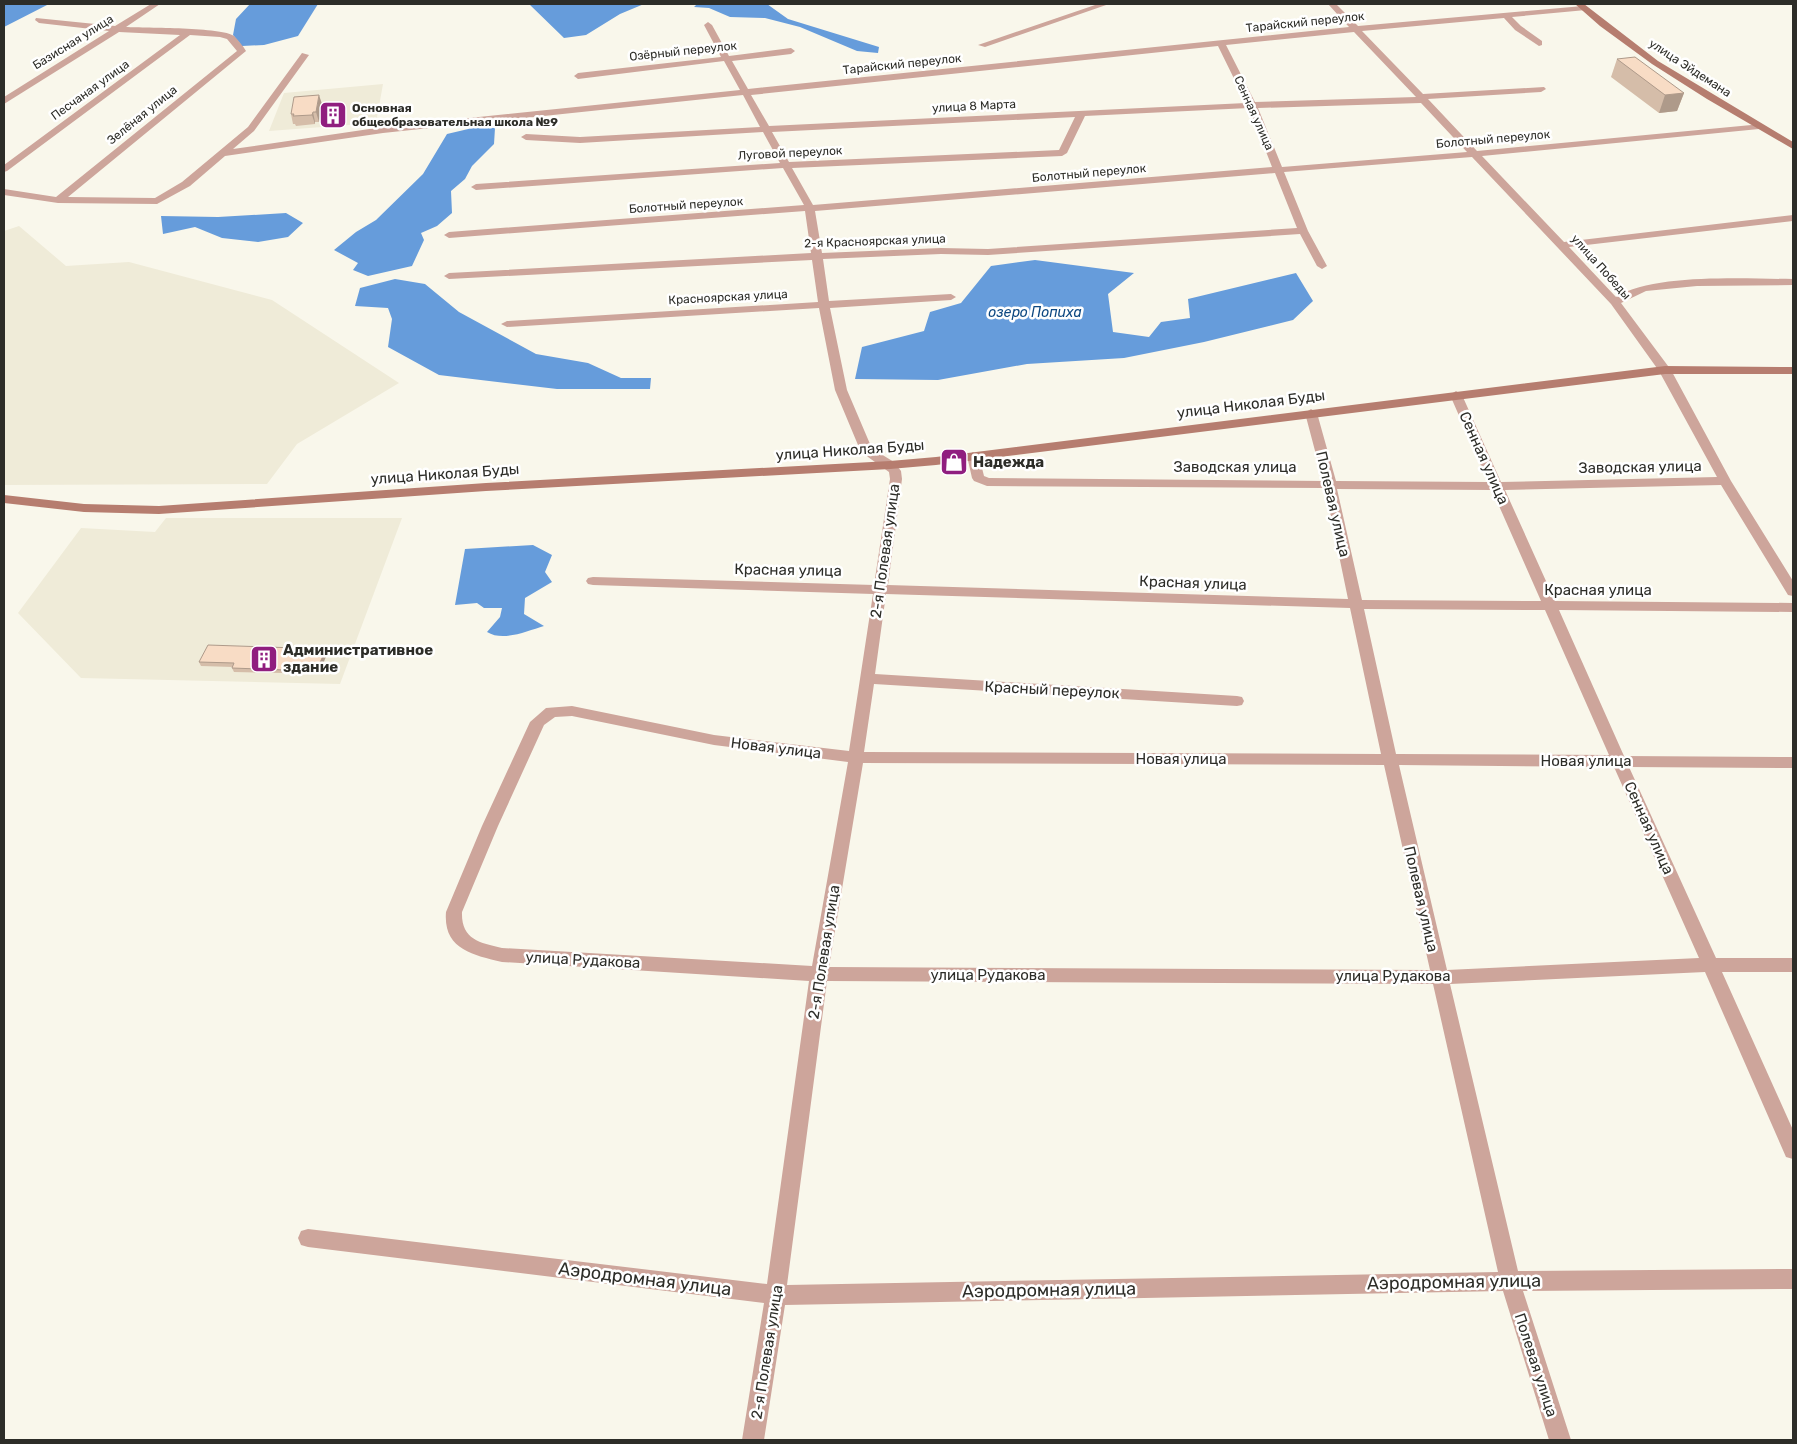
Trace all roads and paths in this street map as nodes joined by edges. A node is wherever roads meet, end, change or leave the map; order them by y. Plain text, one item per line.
1 (156, 4) edge
2 (1105, 4) edge
3 (1332, 4) edge
4 (1581, 6) edge
5 (1505, 14) junction
6 (39, 20) dead end
7 (708, 25) dead end
8 (116, 29) junction
9 (1357, 29) junction
10 (190, 32) junction
11 (1221, 43) junction
12 (1539, 43) dead end
13 (982, 45) dead end
14 (791, 51) dead end
15 (304, 55) dead end
16 (728, 59) junction
17 (578, 76) dead end
18 (1541, 89) dead end
19 (747, 92) junction
20 (1423, 99) junction
21 (4, 101) edge
22 (1252, 105) junction
23 (1081, 114) junction
24 (1760, 126) junction
25 (766, 129) junction
26 (526, 137) dead end
27 (1793, 146) edge
28 (225, 153) junction
29 (1474, 154) junction
30 (786, 165) junction
31 (4, 169) edge
32 (1279, 170) junction
33 (476, 187) dead end
34 (4, 192) edge
35 (58, 200) junction
36 (810, 208) junction
37 (1793, 218) edge
38 (1303, 231) junction
39 (449, 235) dead end
40 (1562, 244) junction
41 (818, 256) junction
42 (1322, 266) dead end
43 (448, 276) dead end
44 (1793, 282) edge
45 (951, 297) dead end
46 (1615, 302) junction
47 (824, 305) junction
48 (508, 324) dead end
49 (1665, 370) junction
50 (1793, 371) edge
51 (1456, 395) junction
52 (1311, 413) junction
53 (973, 456) junction
54 (890, 465) junction
55 (1725, 481) junction
56 (1330, 484) junction
57 (1496, 486) junction
58 (4, 499) edge
59 (592, 581) dead end
60 (880, 588) junction
61 (1793, 592) edge
62 (1355, 604) junction
63 (1549, 606) junction
64 (1793, 607) edge
65 (867, 679) junction
66 (1237, 701) dead end
67 (572, 711) joint
68 (856, 757) junction
69 (1390, 760) junction
70 (1619, 761) junction
71 (1793, 762) edge
72 (1710, 965) junction
73 (1793, 965) edge
74 (819, 974) junction
75 (1438, 977) junction
76 (1793, 1152) edge
77 (308, 1238) dead end
78 (1793, 1280) edge
79 (1510, 1281) junction
80 (776, 1295) junction
81 (752, 1440) edge
82 (1560, 1440) edge

1 - 8 street, Базисная улица
2 - 13 street
3 - 9 street, улица Победы
4 - 5 street, Тарайский переулок
4 - 24 street, улица Эйдемана
5 - 9 street, Тарайский переулок
5 - 12 street
6 - 8 street
7 - 16 street
8 - 10 street
8 - 21 street, Базисная улица
9 - 11 street, Тарайский переулок
9 - 20 street, улица Победы
10 - 31 street, Песчаная улица
10 - 35 street, Зелёная улица
11 - 19 street, Тарайский переулок
11 - 22 street, Сенная улица
14 - 16 street, Озёрный переулок
15 - 28 street
16 - 17 street, Озёрный переулок
16 - 19 street
18 - 20 street, улица 8 Марта
19 - 25 street
19 - 28 street, Тарайский переулок
20 - 22 street, улица 8 Марта
20 - 29 street, улица Победы
22 - 23 street, улица 8 Марта
22 - 32 street, Сенная улица
23 - 25 street, улица 8 Марта
23 - 30 street, Луговой переулок
24 - 27 street, улица Эйдемана
24 - 29 street, Болотный переулок
25 - 26 street, улица 8 Марта
25 - 30 street
28 - 35 street
29 - 32 street, Болотный переулок
29 - 40 street, улица Победы
30 - 33 street, Луговой переулок
30 - 36 street
32 - 36 street, Болотный переулок
32 - 38 street, Сенная улица
34 - 35 street
36 - 39 street, Болотный переулок
36 - 41 street
37 - 40 street
38 - 41 street, 2-я Красноярская улица
38 - 42 street, Сенная улица
40 - 46 street, улица Победы
41 - 43 street, 2-я Красноярская улица
41 - 47 street
44 - 46 street
45 - 47 street, Красноярская улица
46 - 49 street, улица Победы
47 - 48 street, Красноярская улица
47 - 54 street
49 - 50 street, улица Николая Буды
49 - 51 street, улица Николая Буды
49 - 55 street, улица Победы
51 - 52 street, улица Николая Буды
51 - 57 street, Сенная улица
52 - 53 street, улица Николая Буды
52 - 56 street, Полевая улица
53 - 54 street, улица Николая Буды
53 - 56 street, Заводская улица
54 - 58 street, улица Николая Буды
54 - 60 street, 2-я Полевая улица
55 - 57 street, Заводская улица
55 - 61 street, улица Победы
56 - 57 street, Заводская улица
56 - 62 street, Полевая улица
57 - 63 street, Сенная улица
59 - 60 street, Красная улица
60 - 62 street, Красная улица
60 - 65 street, 2-я Полевая улица
62 - 63 street, Красная улица
62 - 69 street, Полевая улица
63 - 64 street, Красная улица
63 - 70 street, Сенная улица
65 - 66 street, Красный переулок
65 - 68 street, 2-я Полевая улица
67 - 68 street, Новая улица
67 - 74 street, улица Рудакова
68 - 69 street, Новая улица
68 - 74 street, 2-я Полевая улица
69 - 70 street, Новая улица
69 - 75 street, Полевая улица
70 - 71 street, Новая улица
70 - 72 street, Сенная улица
72 - 73 street, улица Рудакова
72 - 75 street, улица Рудакова
72 - 76 street, Сенная улица
74 - 75 street, улица Рудакова
74 - 80 street, 2-я Полевая улица
75 - 79 street, Полевая улица
77 - 80 street, Аэродромная улица
78 - 79 street, Аэродромная улица
79 - 80 street, Аэродромная улица
79 - 82 street, Полевая улица
80 - 81 street, 2-я Полевая улица

